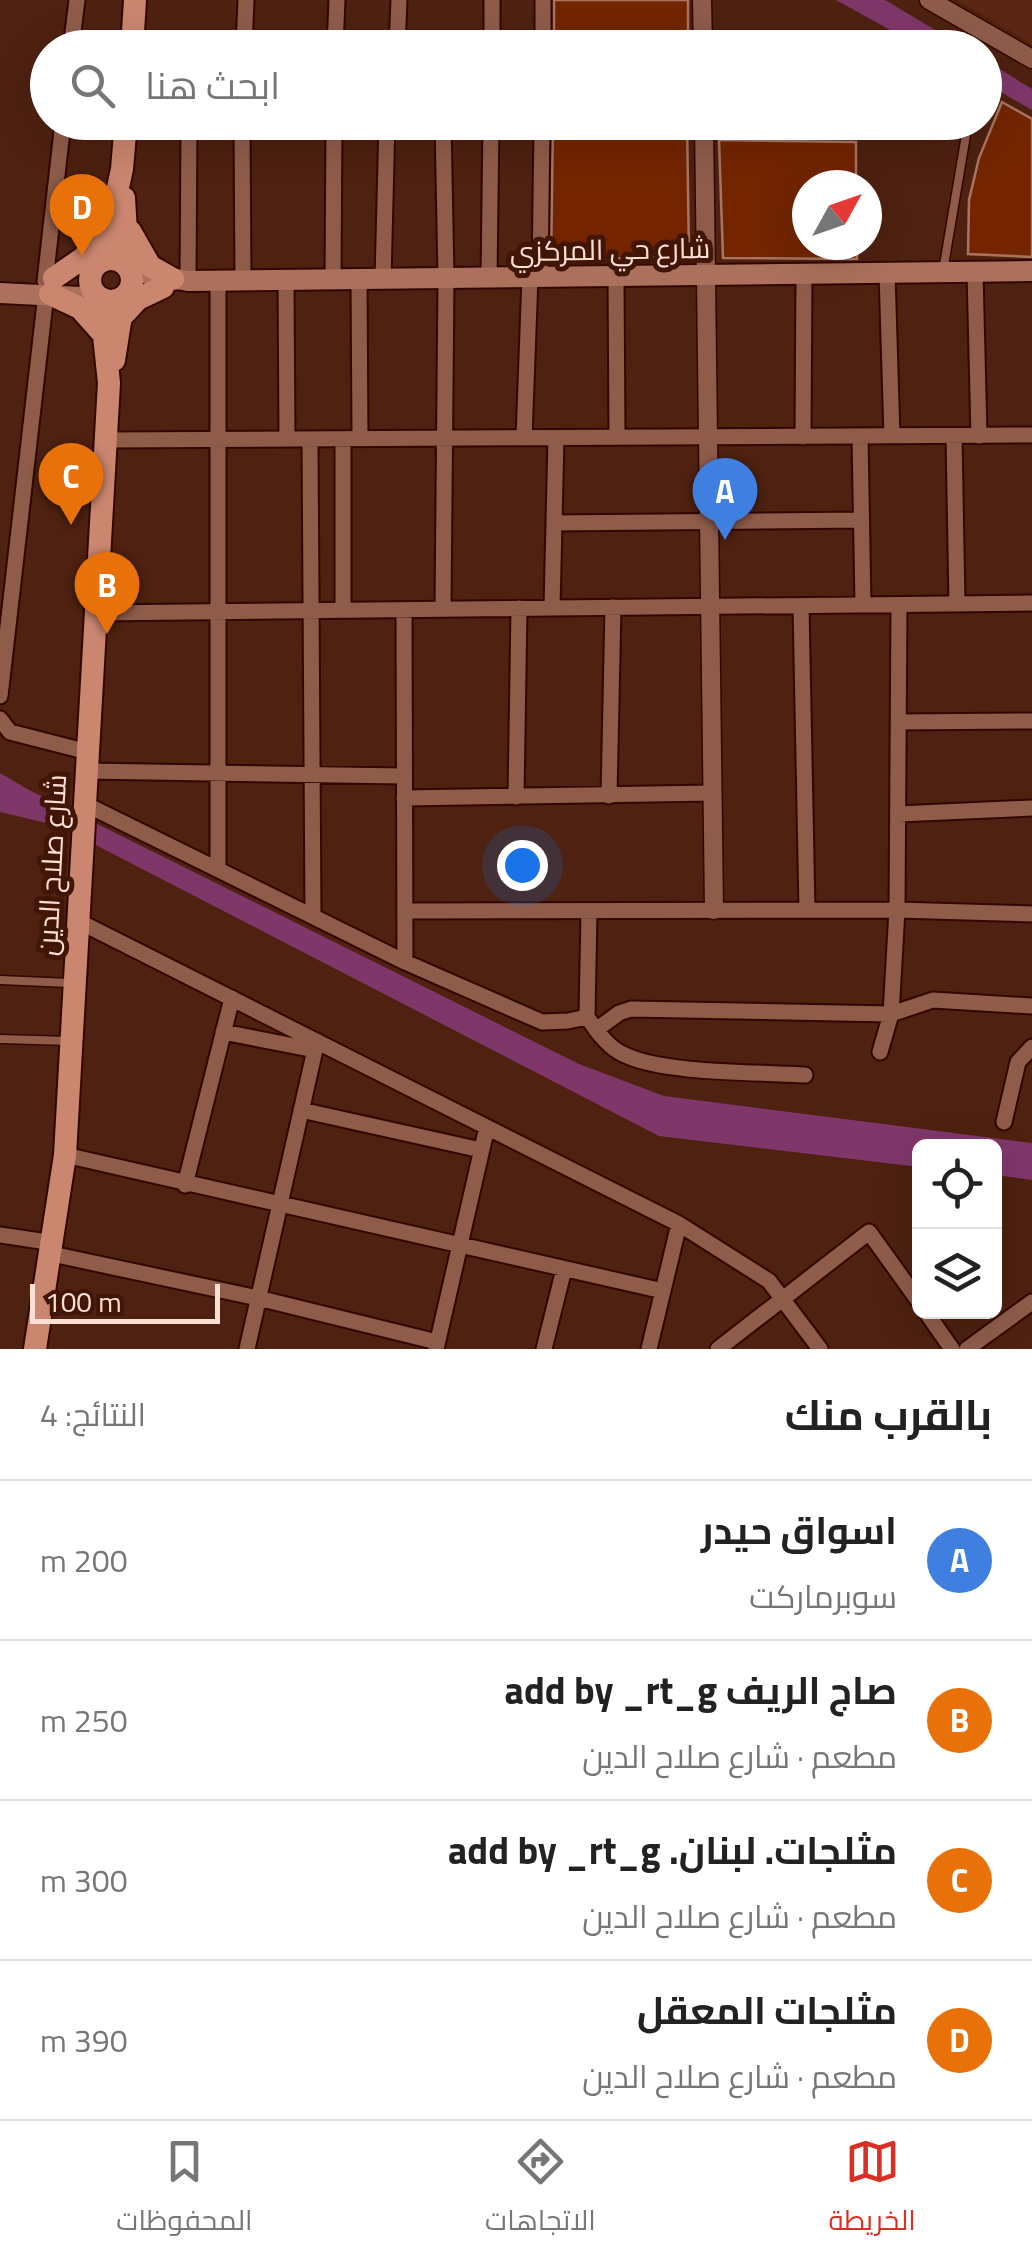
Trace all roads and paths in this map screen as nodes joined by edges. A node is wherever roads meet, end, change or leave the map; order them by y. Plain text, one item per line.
1 (76, 0) edge
2 (135, 0) edge
3 (246, 0) edge
4 (337, 0) edge
5 (398, 0) edge
6 (492, 0) edge
7 (543, 0) edge
8 (702, 0) edge
9 (929, 0) edge
10 (73, 30) edge
11 (133, 30) edge
12 (245, 30) edge
13 (336, 30) edge
14 (398, 30) edge
15 (492, 30) edge
16 (542, 30) edge
17 (703, 30) edge
18 (981, 30) edge
19 (1002, 42) edge
20 (1032, 59) edge
21 (61, 140) edge
22 (124, 140) edge
23 (187, 140) edge
24 (242, 140) edge
25 (334, 140) edge
26 (387, 140) edge
27 (443, 140) edge
28 (491, 140) edge
29 (541, 140) edge
30 (704, 140) edge
31 (965, 140) edge
32 (119, 219) junction
33 (101, 261) junction
34 (943, 272) junction
35 (976, 272) junction
36 (1032, 272) edge
37 (887, 273) junction
38 (804, 274) junction
39 (706, 275) junction
40 (616, 276) junction
41 (535, 277) junction
42 (446, 278) junction
43 (489, 278) junction
44 (359, 279) junction
45 (383, 279) junction
46 (243, 280) junction
47 (286, 280) junction
48 (332, 280) junction
49 (218, 281) junction
50 (175, 282) junction
51 (49, 287) junction
52 (7, 292) edge
53 (119, 297) junction
54 (1032, 435) edge
55 (803, 436) junction
56 (860, 436) junction
57 (892, 436) junction
58 (954, 436) junction
59 (979, 436) junction
60 (708, 437) junction
61 (444, 438) junction
62 (524, 438) junction
63 (556, 438) junction
64 (616, 438) junction
65 (287, 439) junction
66 (310, 439) junction
67 (351, 439) junction
68 (107, 440) junction
69 (218, 440) junction
70 (861, 520) junction
71 (709, 522) junction
72 (554, 524) junction
73 (1032, 603) edge
74 (899, 604) junction
75 (957, 604) junction
76 (863, 605) junction
77 (710, 606) junction
78 (801, 606) junction
79 (519, 608) junction
80 (552, 608) junction
81 (613, 608) junction
82 (443, 609) junction
83 (343, 610) junction
84 (404, 610) junction
85 (311, 611) junction
86 (96, 612) junction
87 (218, 612) junction
88 (0, 696) edge
89 (0, 718) edge
90 (898, 722) junction
91 (1032, 722) edge
92 (87, 762) junction
93 (218, 773) junction
94 (312, 774) junction
95 (404, 776) junction
96 (712, 793) junction
97 (609, 796) junction
98 (516, 797) junction
99 (404, 798) junction
100 (85, 804) junction
101 (1032, 808) edge
102 (898, 814) junction
103 (218, 868) junction
104 (714, 910) junction
105 (807, 910) junction
106 (898, 910) junction
107 (406, 911) junction
108 (589, 911) junction
109 (1032, 914) edge
110 (313, 915) junction
111 (78, 921) junction
112 (405, 962) junction
113 (0, 980) edge
114 (74, 984) junction
115 (232, 998) junction
116 (1032, 1006) edge
117 (891, 1014) junction
118 (592, 1023) junction
119 (223, 1032) junction
120 (0, 1038) edge
121 (71, 1041) junction
122 (316, 1046) junction
123 (1032, 1047) edge
124 (880, 1052) dead end
125 (804, 1074) dead end
126 (301, 1110) junction
127 (1004, 1122) dead end
128 (487, 1127) junction
129 (482, 1150) junction
130 (65, 1155) junction
131 (185, 1185) junction
132 (279, 1206) junction
133 (679, 1224) junction
134 (0, 1235) edge
135 (459, 1246) junction
136 (53, 1248) junction
137 (564, 1269) junction
138 (663, 1291) junction
139 (912, 1292) edge
140 (258, 1298) junction
141 (784, 1298) junction
142 (1032, 1302) edge
143 (931, 1319) edge
144 (437, 1346) edge
145 (36, 1349) edge
146 (247, 1349) edge
147 (544, 1349) edge
148 (650, 1349) edge
149 (718, 1349) edge
150 (820, 1349) edge
151 (952, 1349) edge
152 (968, 1349) edge

1 - 10 street
2 - 11 main road
3 - 12 street
4 - 13 street
5 - 14 street
6 - 15 street
7 - 16 street
8 - 17 street
9 - 18 street
19 - 20 street
21 - 51 street
22 - 32 main road, شارع صلاح الدين
23 - 50 street
24 - 46 street
25 - 48 street
26 - 45 street
27 - 42 street
28 - 43 street
29 - 41 street
30 - 39 street
31 - 34 lane
32 - 33 main road, شارع صلاح الدين
32 - 50 main road
32 - 51 main road
32 - 53 main road, شارع صلاح الدين
33 - 51 main road
33 - 53 main road
33 - 53 main road, شارع صلاح الدين
34 - 35 main road, شارع حي المركزي
34 - 37 main road, شارع حي المركزي
35 - 36 main road, شارع حي المركزي
35 - 59 street
37 - 38 main road, شارع حي المركزي
37 - 57 street
38 - 39 main road, شارع حي المركزي
38 - 55 street
39 - 40 main road, شارع حي المركزي
39 - 60 street
40 - 41 main road, شارع حي المركزي
40 - 64 street
41 - 43 main road, شارع حي المركزي
41 - 62 street
42 - 43 main road, شارع حي المركزي
42 - 45 main road, شارع حي المركزي
42 - 61 street
44 - 45 main road, شارع حي المركزي
44 - 48 main road, شارع حي المركزي
44 - 67 street
46 - 47 main road, شارع حي المركزي
46 - 49 main road, شارع حي المركزي
47 - 48 main road, شارع حي المركزي
47 - 65 street
49 - 50 main road, شارع حي المركزي
49 - 69 street
50 - 53 main road, شارع حي المركزي
50 - 53 main road
51 - 52 main road
51 - 53 main road, شارع حي المركزي
51 - 53 main road
51 - 88 street
53 - 68 main road, شارع صلاح الدين
54 - 59 street
55 - 56 street
55 - 60 street
56 - 57 street
56 - 70 street
57 - 58 street
58 - 59 street
58 - 75 street
60 - 64 street
60 - 71 street
61 - 62 street
61 - 67 street
61 - 82 street
62 - 63 street
63 - 64 street
63 - 72 street
65 - 66 street
65 - 69 street
66 - 67 street
66 - 85 street
67 - 83 street
68 - 69 street
68 - 86 main road, شارع صلاح الدين
69 - 87 street
70 - 71 street
70 - 76 street
71 - 72 street
71 - 77 street
72 - 80 street
73 - 75 street
74 - 75 street
74 - 76 street
74 - 90 street
76 - 78 street
77 - 78 street
77 - 81 street
77 - 96 street
78 - 105 street
79 - 80 street
79 - 82 street
79 - 98 street
80 - 81 street
81 - 97 street
82 - 84 street
83 - 84 street
83 - 85 street
84 - 95 street
85 - 87 street
85 - 94 street
86 - 87 street
86 - 92 main road, شارع صلاح الدين
87 - 93 street
89 - 92 street
90 - 91 street
90 - 102 street
92 - 93 street
92 - 100 main road, شارع صلاح الدين
93 - 94 street
93 - 103 street
94 - 95 street
94 - 110 street
95 - 99 street
96 - 97 street
96 - 104 street
97 - 98 street
98 - 99 street
99 - 107 street
100 - 103 street
100 - 111 main road, شارع صلاح الدين
101 - 102 street
102 - 106 street
103 - 110 street
104 - 105 street
104 - 108 street
105 - 106 street
106 - 109 street
106 - 117 street
107 - 108 street
107 - 112 street
108 - 118 street
110 - 112 street
111 - 114 main road, شارع صلاح الدين
111 - 115 street
112 - 118 street
113 - 114 lane
114 - 121 main road, شارع صلاح الدين
115 - 119 street
115 - 122 street
116 - 117 street
117 - 118 street
117 - 124 street
118 - 125 street
119 - 122 street
119 - 131 street
120 - 121 lane
121 - 130 main road, شارع صلاح الدين
122 - 126 street
122 - 128 street
123 - 127 street
126 - 129 street
126 - 132 street
128 - 129 street
128 - 133 street
129 - 135 street
130 - 131 street
130 - 136 main road, شارع صلاح الدين
131 - 132 street
132 - 135 street
132 - 140 street
133 - 138 street
133 - 141 street
134 - 136 street
135 - 137 street
135 - 144 street
136 - 140 street
136 - 145 main road, شارع صلاح الدين
137 - 138 street
137 - 147 street
138 - 148 street
139 - 141 street
140 - 144 street
140 - 146 street
141 - 149 street
141 - 150 street
142 - 152 street
143 - 151 street

